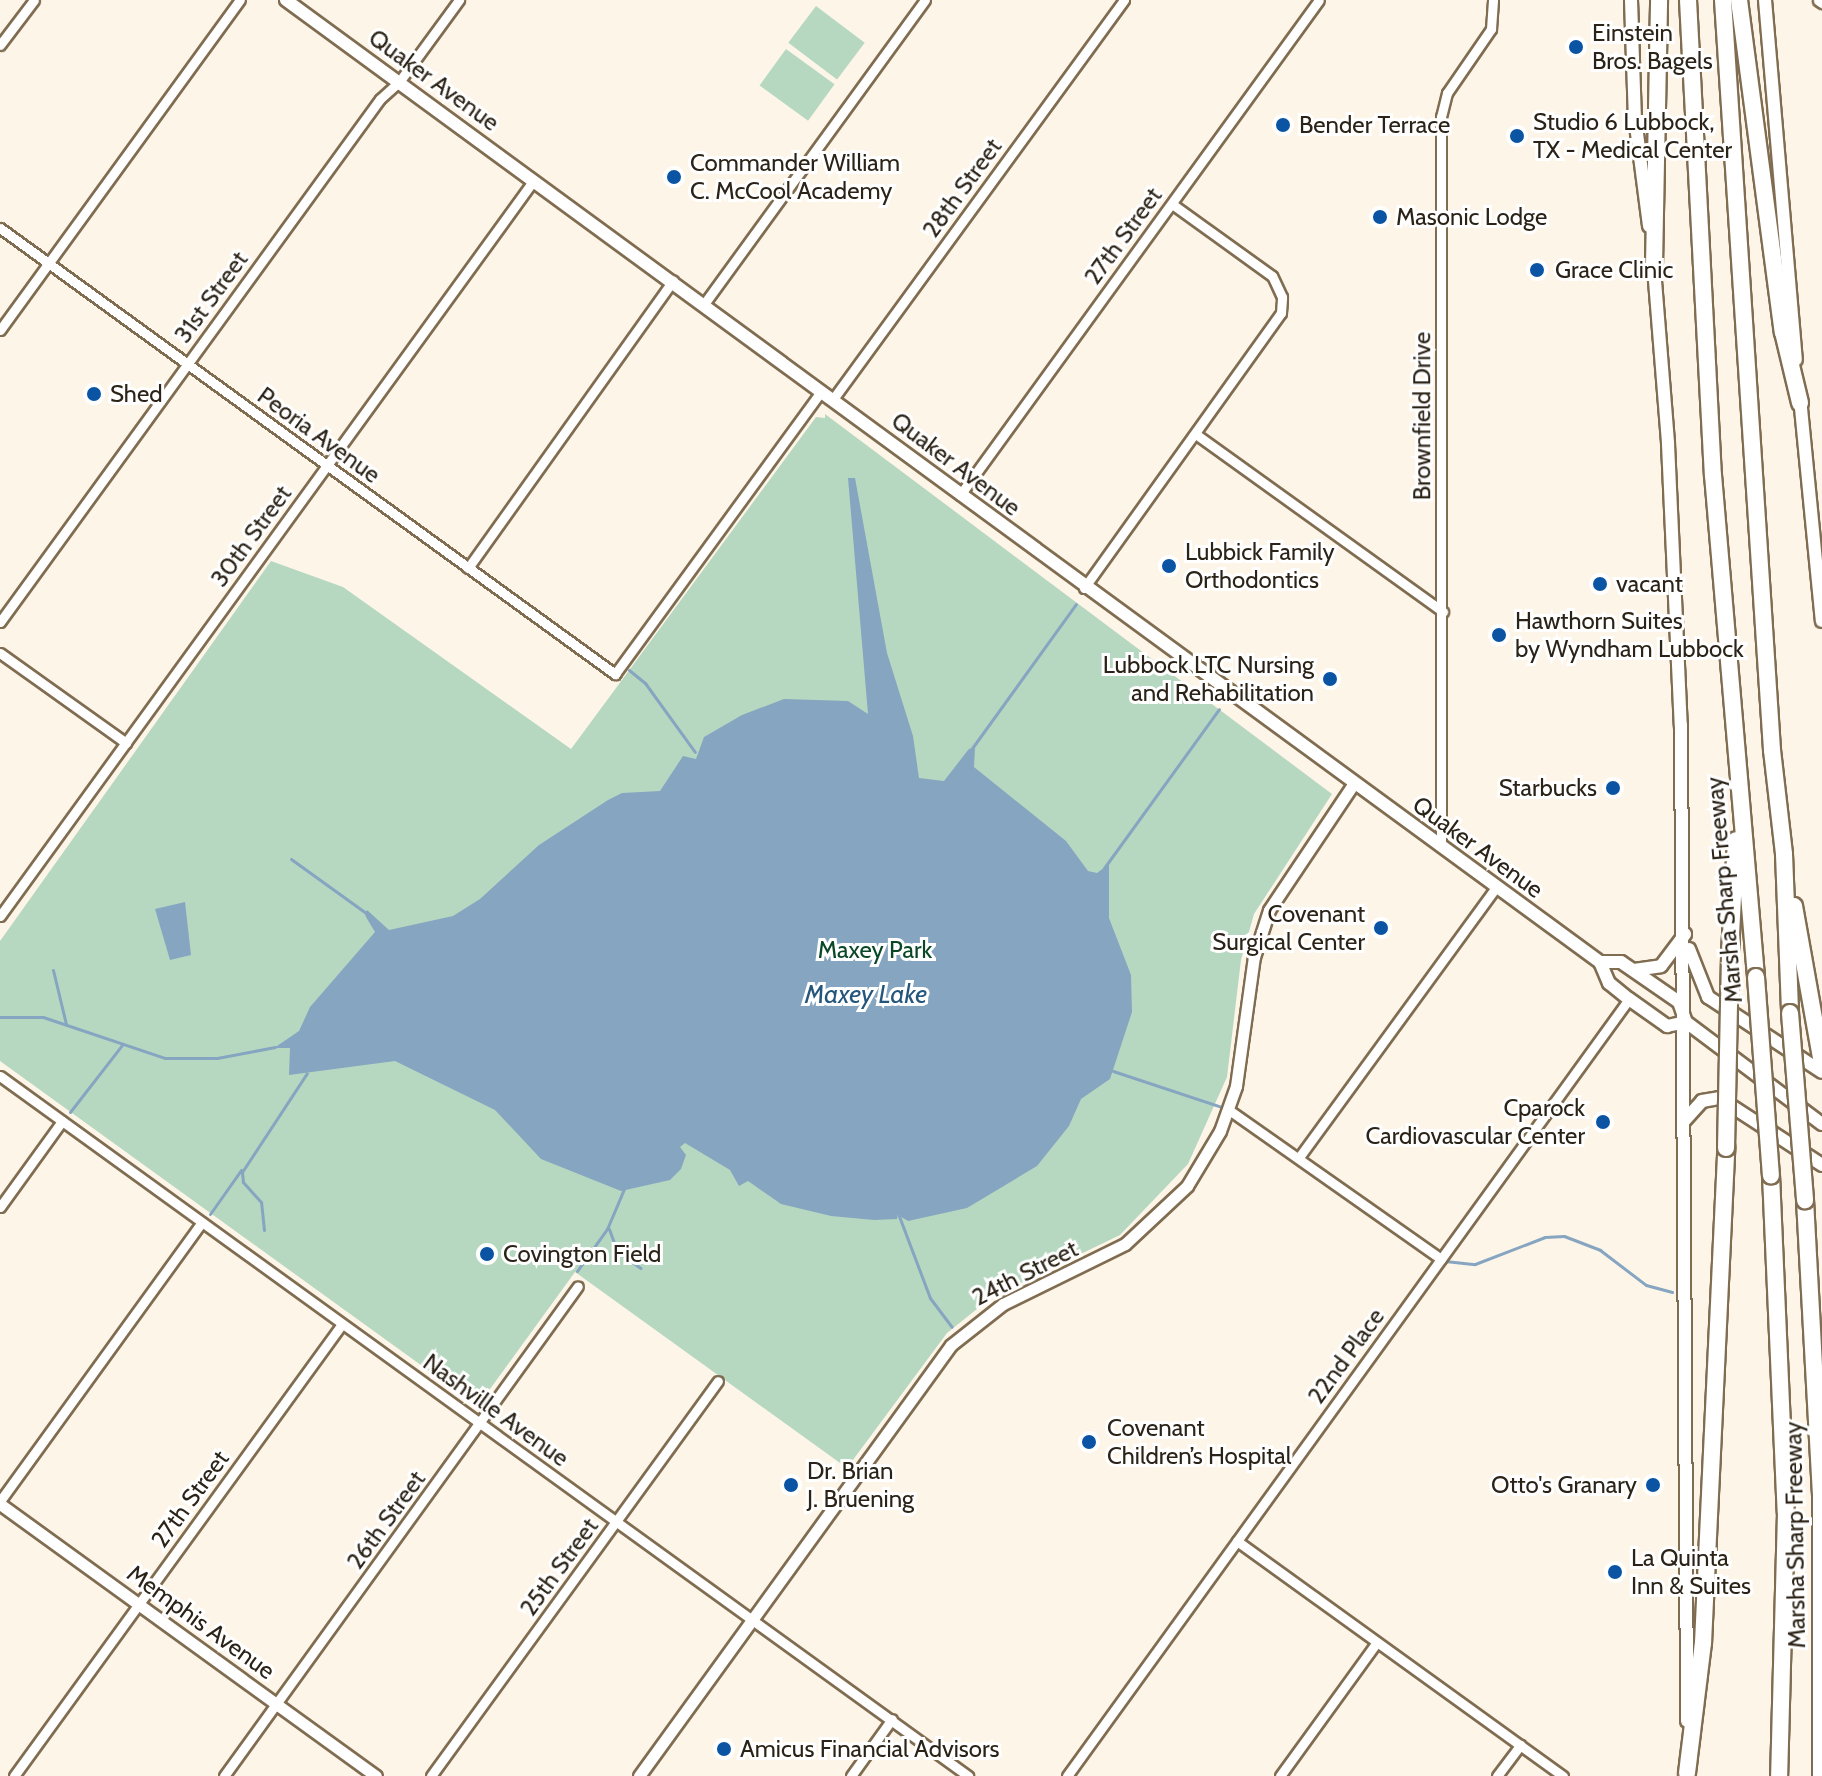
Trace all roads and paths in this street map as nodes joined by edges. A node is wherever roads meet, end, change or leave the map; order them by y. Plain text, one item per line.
1 (34, 0) edge
2 (240, 0) edge
3 (286, 0) edge
4 (459, 0) edge
5 (925, 0) edge
6 (1124, 0) edge
7 (1319, 0) edge
8 (1493, 0) edge
9 (1631, 0) edge
10 (1659, 0) edge
11 (1688, 0) edge
12 (1723, 0) edge
13 (1739, 0) edge
14 (1765, 0) edge
15 (0, 45) edge
16 (399, 82) junction
17 (534, 180) junction
18 (1172, 204) junction
19 (0, 228) edge
20 (48, 264) junction
21 (1654, 265) junction
22 (673, 281) junction
23 (704, 304) junction
24 (0, 330) edge
25 (187, 364) junction
26 (821, 391) junction
27 (833, 399) junction
28 (1800, 403) junction
29 (1197, 435) junction
30 (327, 466) junction
31 (960, 495) junction
32 (468, 568) junction
33 (1084, 588) junction
34 (1443, 612) junction
35 (1822, 621) edge
36 (0, 622) edge
37 (0, 653) edge
38 (126, 743) junction
39 (1739, 774) junction
40 (1354, 783) junction
41 (1441, 847) junction
42 (1784, 854) junction
43 (1496, 887) junction
44 (0, 916) edge
45 (1685, 934) junction
46 (1600, 962) junction
47 (1634, 970) junction
48 (1629, 999) junction
49 (1686, 1022) junction
50 (1822, 1063) edge
51 (1822, 1072) edge
52 (0, 1076) edge
53 (1229, 1110) junction
54 (1685, 1120) junction
55 (62, 1121) junction
56 (1822, 1124) edge
57 (1300, 1156) junction
58 (1822, 1165) edge
59 (0, 1207) edge
60 (202, 1222) junction
61 (1441, 1259) junction
62 (578, 1286) dead end
63 (342, 1324) junction
64 (718, 1381) dead end
65 (480, 1423) junction
66 (0, 1502) edge
67 (616, 1522) junction
68 (1237, 1541) junction
69 (139, 1604) junction
70 (752, 1618) junction
71 (1377, 1642) junction
72 (277, 1704) junction
73 (892, 1719) junction
74 (1520, 1745) junction
75 (1822, 1772) edge
76 (1687, 1774) edge
77 (14, 1776) edge
78 (224, 1776) edge
79 (376, 1776) edge
80 (431, 1776) edge
81 (639, 1776) edge
82 (851, 1776) edge
83 (968, 1776) edge
84 (1067, 1776) edge
85 (1280, 1776) edge
86 (1497, 1776) edge
87 (1563, 1776) edge
88 (1779, 1776) edge

1 - 15 street
2 - 20 street
3 - 16 main road, Quaker Avenue
4 - 16 street, 31st Street
5 - 23 street
6 - 27 street, 28th Street
7 - 18 street, 27th Street
8 - 34 street, Brownfield Drive
9 - 21 main road, Marsha Sharp Freeway
10 - 21 highway
11 - 39 highway, Marsha Sharp Freeway
12 - 42 highway, Marsha Sharp Freeway
13 - 28 highway
14 - 28 main road
16 - 17 main road, Quaker Avenue
16 - 25 street, 31st Street
17 - 22 main road, Quaker Avenue
17 - 30 street, 30th Street
18 - 29 street
18 - 31 street, 27th Street
19 - 20 street, Peoria Avenue
20 - 24 street
20 - 25 street, Peoria Avenue
21 - 45 main road, Marsha Sharp Freeway
22 - 23 main road, Quaker Avenue
22 - 32 street
23 - 26 main road, Quaker Avenue
25 - 30 street, Peoria Avenue
25 - 36 street, 31st Street
26 - 27 main road, Quaker Avenue
26 - 32 street, Peoria Avenue
27 - 31 main road, Quaker Avenue
28 - 35 main road
29 - 33 street
29 - 34 street
30 - 32 street, Peoria Avenue
30 - 38 street, 30th Street
31 - 33 main road, Quaker Avenue
33 - 40 main road, Quaker Avenue
34 - 41 street, Brownfield Drive
37 - 38 street
38 - 44 street, 30th Street
39 - 76 highway, bridge
39 - 88 highway, Marsha Sharp Freeway, bridge
40 - 41 main road, Quaker Avenue
40 - 53 street, 24th Street
41 - 43 main road, Quaker Avenue
42 - 50 highway
42 - 75 highway, Marsha Sharp Freeway, bridge
43 - 46 main road, Quaker Avenue
43 - 57 street
45 - 47 main road
45 - 49 main road, Marsha Sharp Freeway
45 - 51 main road
46 - 47 main road, Quaker Avenue
46 - 48 main road, Quaker Avenue
47 - 49 main road, Quaker Avenue
48 - 49 main road, Quaker Avenue
48 - 61 street, 22nd Place
49 - 54 main road, Marsha Sharp Freeway
49 - 56 main road, Quaker Avenue
52 - 55 street, Nashville Avenue
53 - 57 street
53 - 70 street, 24th Street
54 - 58 main road
54 - 76 main road, Marsha Sharp Freeway
55 - 59 street
55 - 60 street, Nashville Avenue
57 - 61 street
60 - 63 street, Nashville Avenue
60 - 66 street
61 - 68 street, 22nd Place
62 - 65 street, 26th Street
63 - 65 street, Nashville Avenue
63 - 69 street, 27th Street
64 - 67 street, 25th Street
65 - 67 street, Nashville Avenue
65 - 72 street, 26th Street
66 - 69 street, Memphis Avenue
67 - 70 street, Nashville Avenue
67 - 80 street, 25th Street
68 - 71 street
68 - 84 street, 22nd Place
69 - 72 street, Memphis Avenue
69 - 77 street, 27th Street
70 - 73 street, Nashville Avenue
70 - 81 street, 24th Street
71 - 74 street
71 - 85 street
72 - 78 street, 26th Street
72 - 79 street, Memphis Avenue
73 - 82 street
73 - 83 street, Nashville Avenue
74 - 86 street
74 - 87 street

